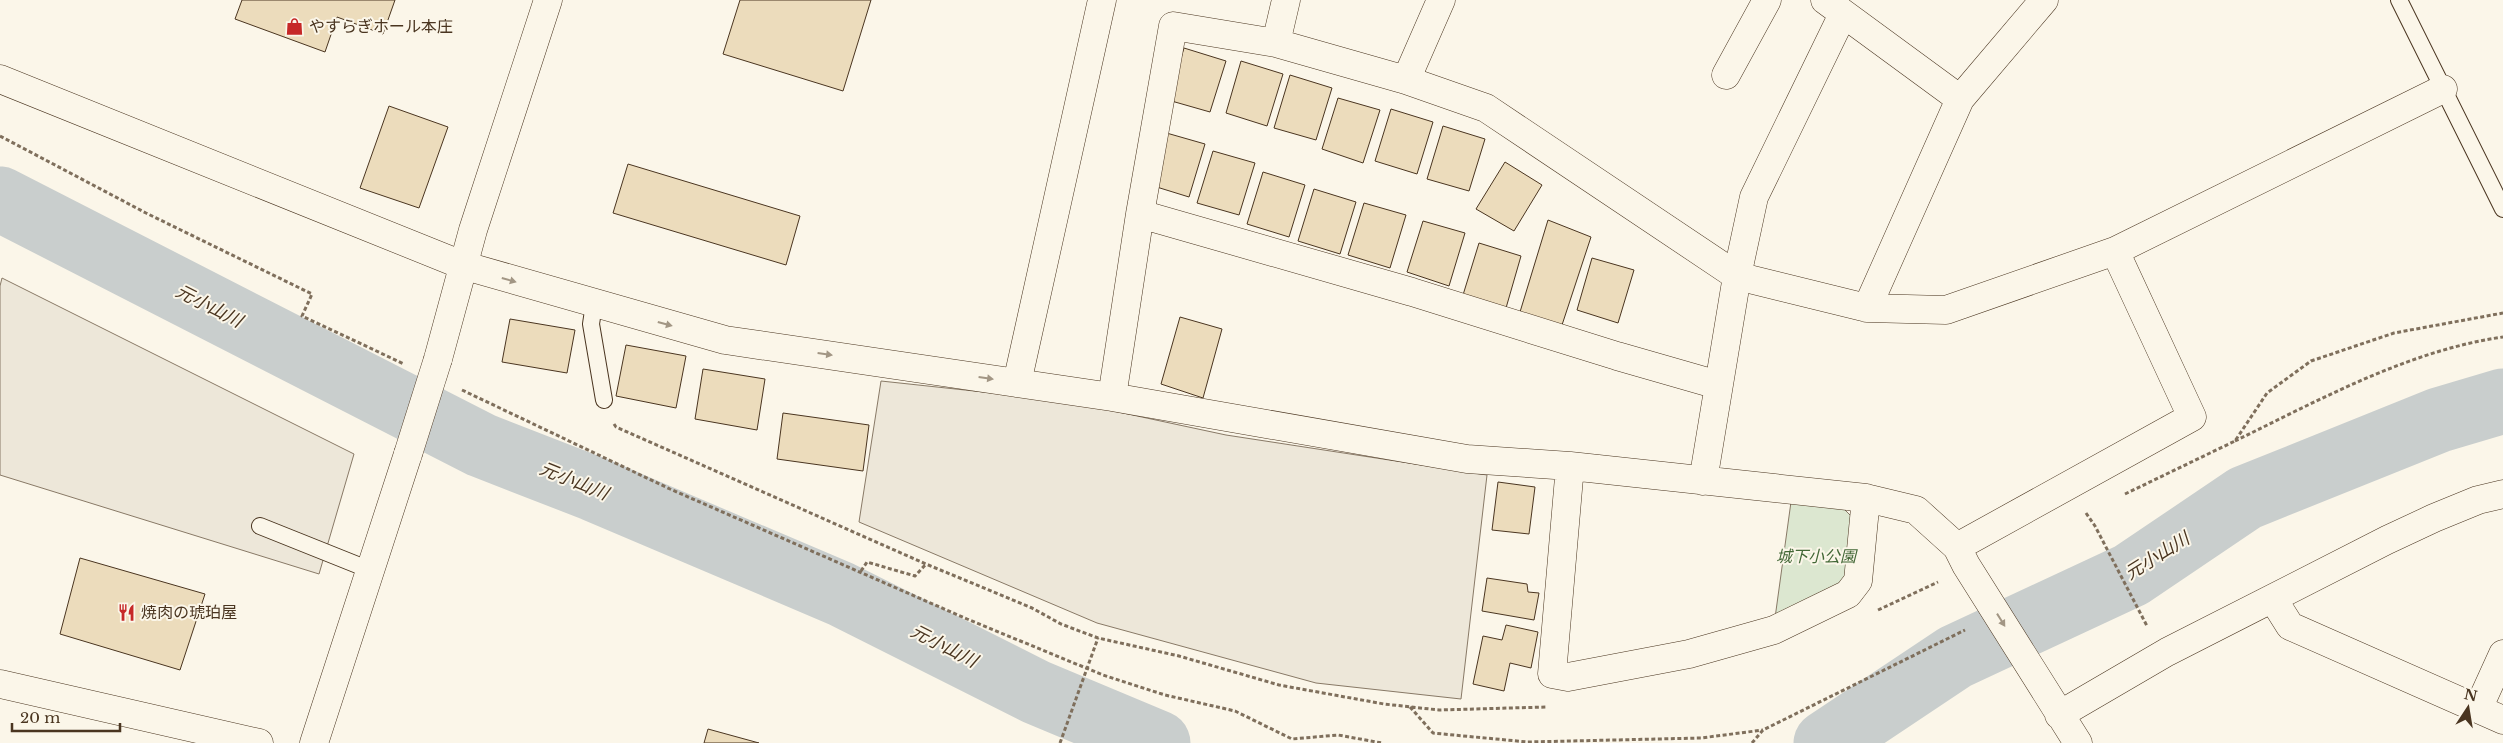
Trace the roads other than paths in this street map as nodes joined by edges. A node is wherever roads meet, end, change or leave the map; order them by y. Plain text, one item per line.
1 (548, 0) edge
2 (1102, 0) edge
3 (1286, 0) edge
4 (1441, 0) edge
5 (1767, 0) edge
6 (2044, 0) edge
7 (2399, 0) edge
8 (1834, 7) edge
9 (1276, 43) junction
10 (1726, 76) dead end
11 (0, 79) edge
12 (1406, 80) junction
13 (2444, 89) junction
14 (1960, 99) junction
15 (2503, 209) edge
16 (1140, 214) junction
17 (2115, 251) junction
18 (462, 265) junction
19 (1736, 276) junction
20 (594, 304) junction
21 (1867, 308) junction
22 (1017, 382) junction
23 (1718, 385) junction
24 (1112, 396) junction
25 (604, 400) road end
26 (1570, 466) junction
27 (1703, 480) junction
28 (2503, 494) edge
29 (1866, 498) junction
30 (260, 526) dead end
31 (1956, 547) junction
32 (370, 570) junction
33 (2273, 599) junction
34 (2503, 654) edge
35 (0, 684) edge
36 (2478, 709) junction
37 (2059, 715) junction
38 (2503, 720) edge
39 (260, 743) edge
40 (314, 743) edge
41 (2078, 743) edge

1 - 18 street
2 - 22 street
3 - 9 street
4 - 12 street
5 - 10 street
6 - 14 street
7 - 13 lane
8 - 14 street
8 - 19 street
9 - 12 street
9 - 16 street
11 - 18 street
12 - 19 street
13 - 15 lane
13 - 17 street
14 - 21 street
16 - 23 street
16 - 24 street
17 - 21 street
17 - 31 street
18 -> 20 street
18 - 32 street, bridge
19 - 21 street
19 - 23 street
20 -> 22 street
20 - 25 lane
22 - 24 street
23 - 27 street
24 - 26 street
26 - 27 street
26 - 29 street
27 - 29 street
28 - 33 street
29 - 31 street
30 - 32 lane
31 -> 37 street
32 - 40 street
33 - 36 street
33 - 37 street
34 - 36 street
35 - 39 street
36 - 38 street
37 - 41 street

